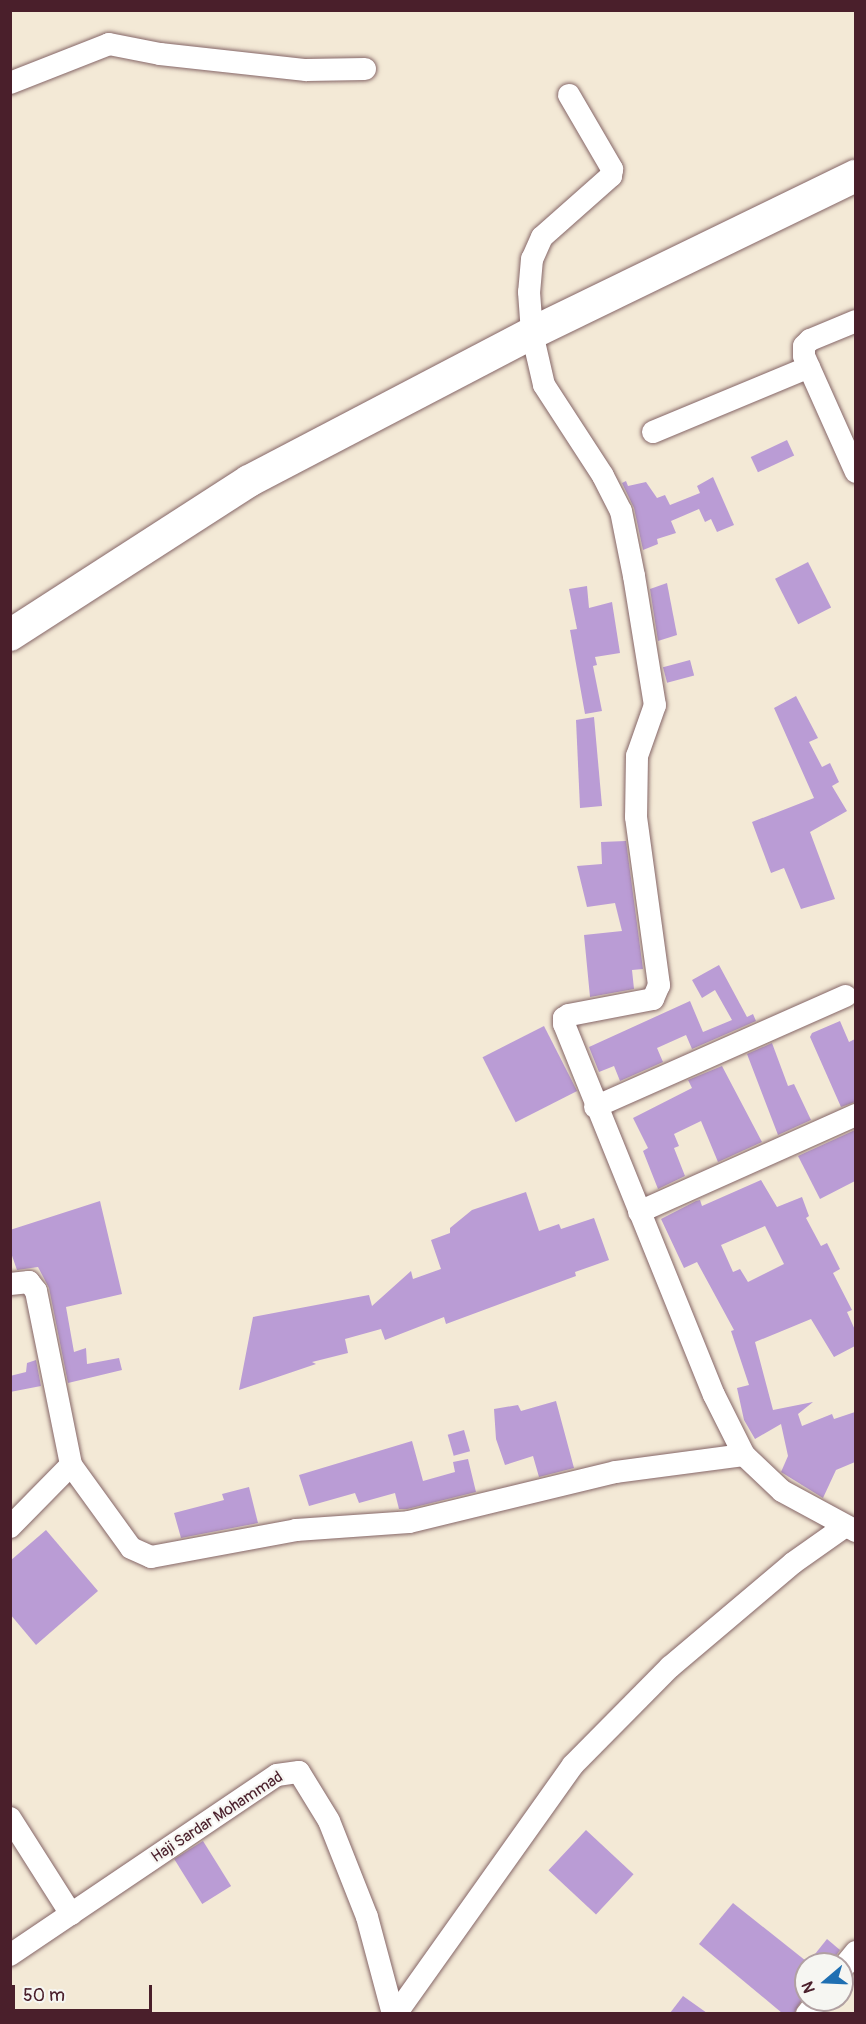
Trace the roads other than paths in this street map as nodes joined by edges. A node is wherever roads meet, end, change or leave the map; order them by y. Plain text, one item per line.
1 (364, 69) dead end
2 (10, 83) edge
3 (569, 95) dead end
4 (855, 176) edge
5 (855, 321) edge
6 (532, 333) junction
7 (809, 367) junction
8 (653, 432) dead end
9 (855, 472) edge
10 (10, 635) edge
11 (844, 996) dead end
12 (596, 1107) junction
13 (855, 1115) edge
14 (639, 1212) junction
15 (10, 1284) edge
16 (744, 1455) junction
17 (71, 1465) junction
18 (10, 1527) edge
19 (850, 1529) edge
20 (10, 1818) edge
21 (71, 1914) junction
22 (10, 1955) edge
23 (394, 2013) edge

1 - 2 street
3 - 6 street
4 - 6 street
5 - 7 street
6 - 10 street
6 - 12 street
7 - 8 street
7 - 9 street
11 - 12 street
12 - 14 street
13 - 14 street
14 - 16 street
15 - 17 street
16 - 17 street
16 - 19 street
17 - 18 street
19 - 23 street
20 - 21 street
21 - 22 street, Haji Sardar Mohammad
21 - 23 street, Haji Sardar Mohammad

